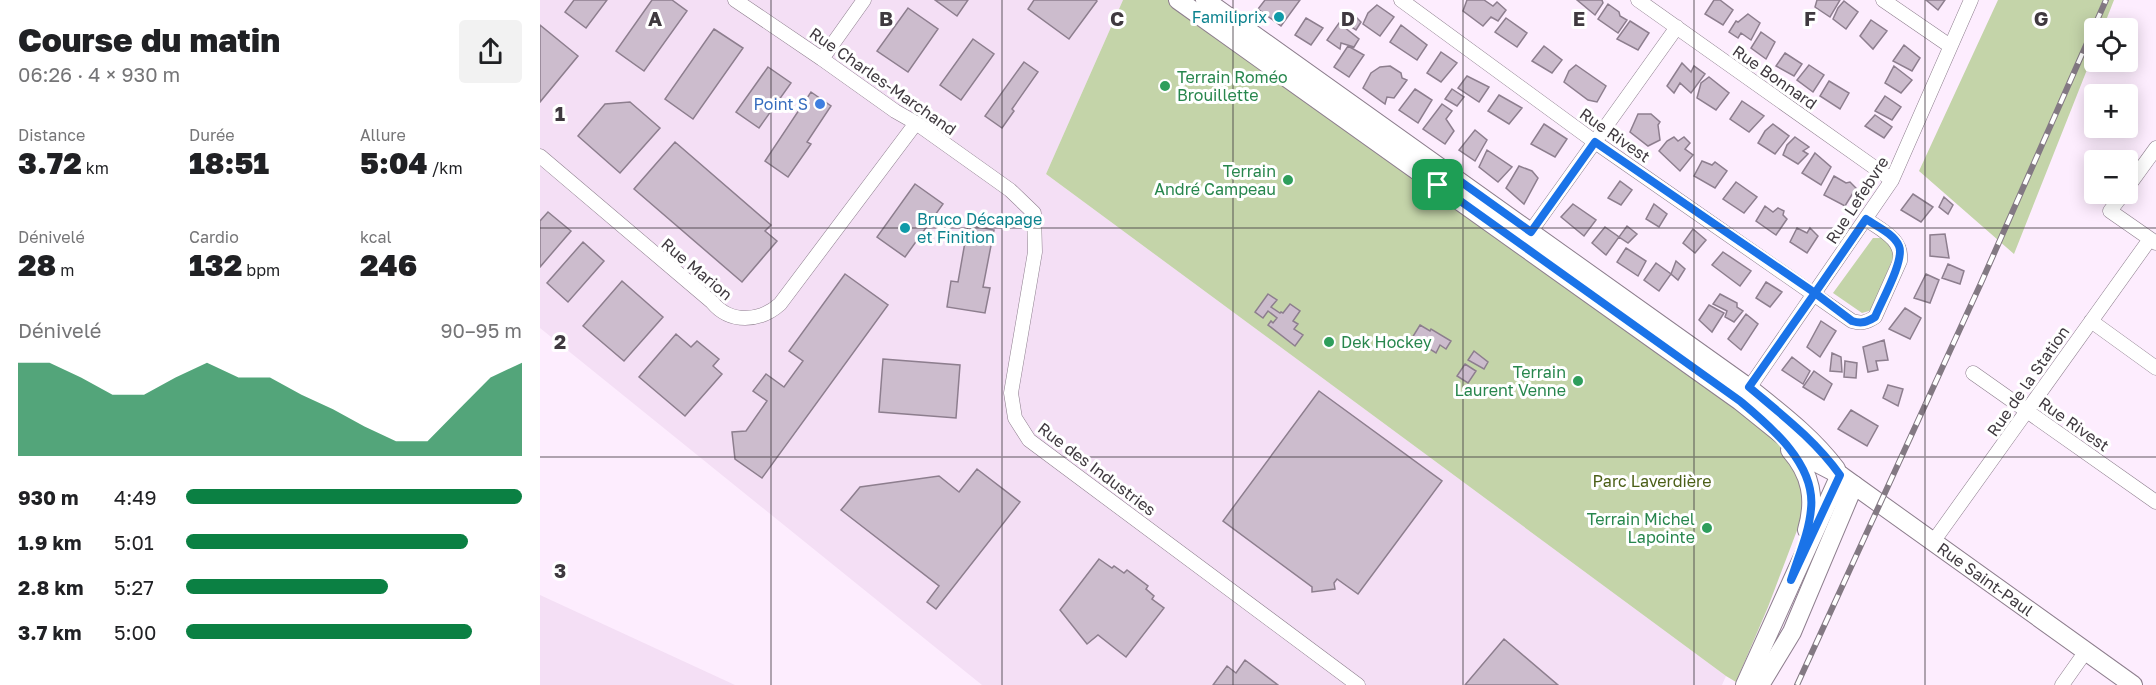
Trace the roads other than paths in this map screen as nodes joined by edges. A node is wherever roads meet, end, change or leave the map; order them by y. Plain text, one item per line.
1 (735, 0) edge
2 (864, 0) edge
3 (1401, 0) edge
4 (1638, 0) edge
5 (1883, 0) edge
6 (1971, 0) edge
7 (1193, 2) edge
8 (1677, 27) junction
9 (1950, 46) junction
10 (822, 58) junction
11 (916, 123) junction
12 (1595, 142) junction
13 (2156, 148) edge
14 (540, 156) edge
15 (2138, 173) edge
16 (1892, 180) junction
17 (1010, 190) joint
18 (2115, 204) edge
19 (1866, 219) junction
20 (1526, 238) junction
21 (2153, 241) edge
22 (1815, 293) junction
23 (2091, 321) junction
24 (2156, 368) edge
25 (1973, 372) dead end
26 (1745, 394) junction
27 (2027, 411) junction
28 (1760, 418) junction
29 (1847, 480) junction
30 (2156, 502) edge
31 (1933, 542) junction
32 (1791, 580) junction
33 (2086, 651) junction
34 (1358, 685) edge
35 (1745, 685) edge
36 (1760, 685) edge
37 (2062, 685) edge
38 (2133, 685) edge

1 - 10 street, Rue Charles-Marchand
2 - 10 street
3 - 12 street, Rue Rivest
4 - 8 street, Rue Bonnard
5 - 9 street
6 - 9 street, Rue Lefebvre
7 - 20 street, Rue Saint-Paul
8 - 12 street
8 - 16 street, Rue Bonnard
9 - 16 street, Rue Lefebvre
10 - 11 street, Rue Charles-Marchand
11 - 14 street, Rue Marion
11 - 17 street, Rue Charles-Marchand
12 - 20 street
12 - 22 street, Rue Rivest
13 - 15 street
16 - 19 street, Rue Lefebvre
17 - 34 street, Rue des Industries
18 - 21 street
19 - 22 street, Rue Lefebvre
19 - 22 street, Rue Rivest
20 - 26 street, Rue Saint-Paul
21 - 23 street, Rue de la Station
22 - 26 street, Rue Lefebvre
23 - 24 street
23 - 27 street, Rue de la Station
25 - 27 street, Rue Rivest
26 - 28 street, Rue Saint-Paul
26 - 29 street, Rue Saint-Paul
27 - 30 street, Rue Rivest
27 - 31 street, Rue de la Station
28 - 29 street, Rue Saint-Paul
28 - 32 street
29 - 31 street, Rue Saint-Paul
29 - 32 street
29 - 36 street
31 - 33 street, Rue Saint-Paul
32 - 35 street
33 - 37 street
33 - 38 street, Rue Saint-Paul

